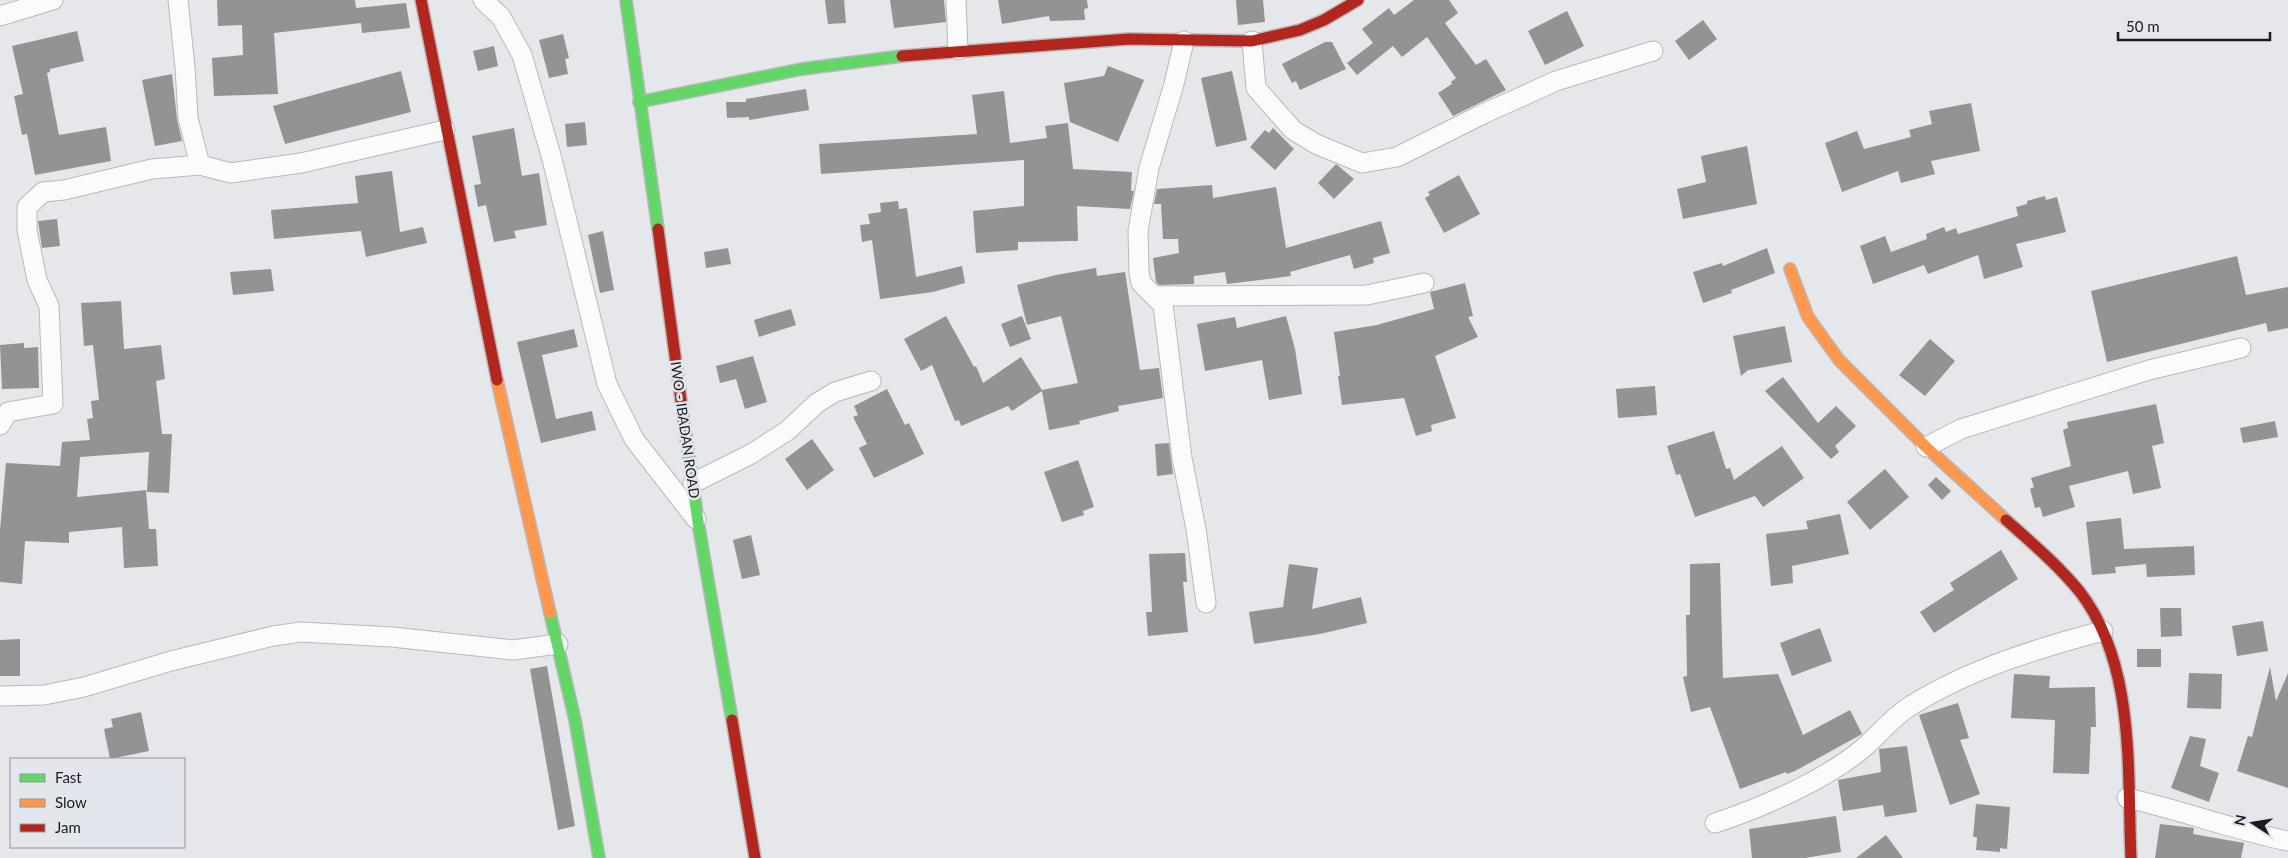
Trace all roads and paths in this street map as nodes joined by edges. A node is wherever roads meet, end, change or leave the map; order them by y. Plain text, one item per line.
1 (53, 0) edge
2 (178, 0) edge
3 (421, 0) edge
4 (483, 0) edge
5 (626, 0) edge
6 (956, 0) edge
7 (1358, 0) edge
8 (0, 16) edge
9 (1252, 41) junction
10 (1184, 42) junction
11 (958, 50) junction
12 (1653, 51) dead end
13 (639, 102) junction
14 (445, 130) junction
15 (200, 165) junction
16 (1790, 269) dead end
17 (1424, 283) dead end
18 (1154, 296) junction
19 (2241, 348) dead end
20 (870, 381) dead end
21 (0, 425) edge
22 (1926, 447) junction
23 (693, 483) junction
24 (698, 522) junction
25 (1206, 602) dead end
26 (2103, 631) junction
27 (558, 644) junction
28 (0, 696) edge
29 (2127, 798) junction
30 (1715, 823) dead end
31 (2288, 841) edge
32 (599, 858) edge
33 (755, 858) edge
34 (2131, 858) edge

1 - 8 street
2 - 15 street
3 - 14 street
4 - 24 street
5 - 13 street, IWO - IBADAN ROAD
6 - 11 street
7 - 9 street
9 - 10 street
9 - 12 street
10 - 11 street
10 - 18 street
11 - 13 street
13 - 23 street, IWO - IBADAN ROAD
14 - 15 street
14 - 27 street
15 - 21 street
16 - 22 street
17 - 18 street
18 - 25 street
19 - 22 street
20 - 23 street
22 - 26 street
23 - 24 street, IWO - IBADAN ROAD
24 - 33 street, IWO - IBADAN ROAD
26 - 29 street
26 - 30 street
27 - 28 street
27 - 32 street
29 - 31 street
29 - 34 street

